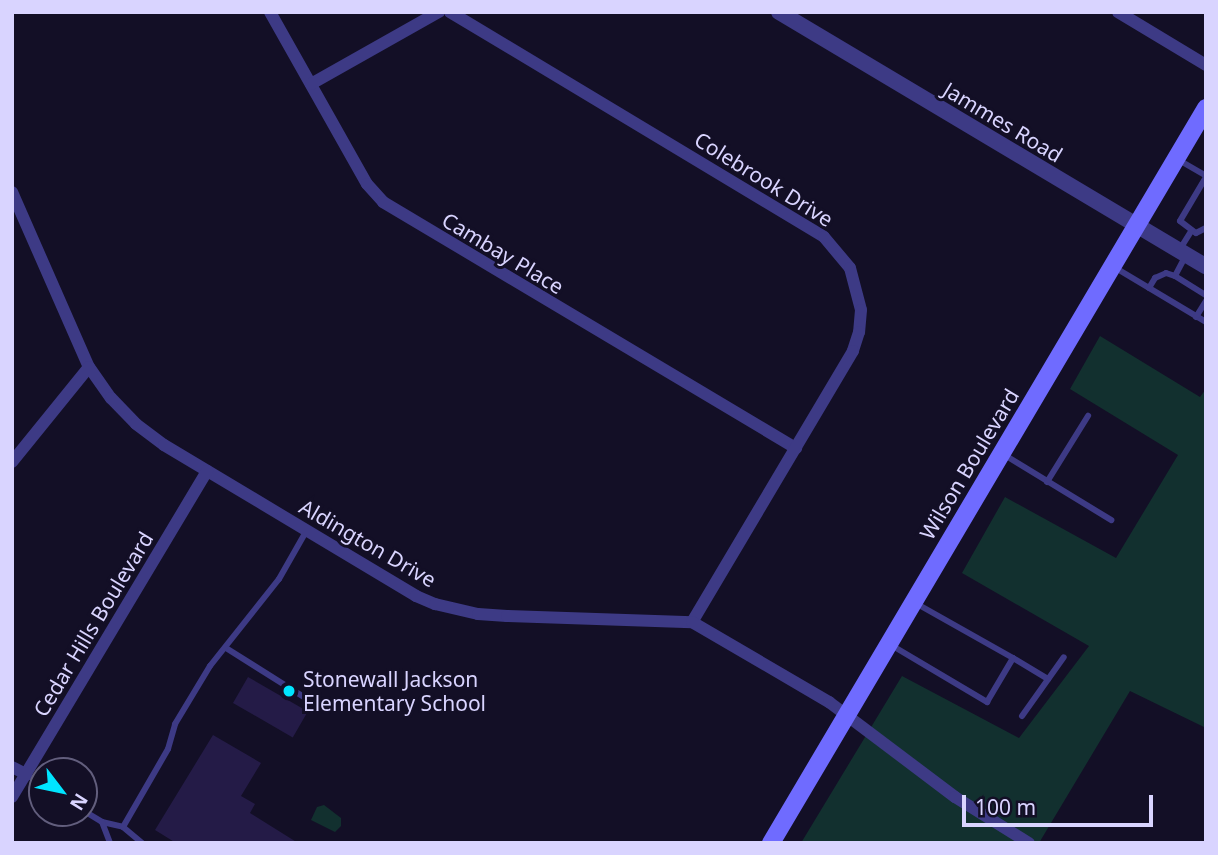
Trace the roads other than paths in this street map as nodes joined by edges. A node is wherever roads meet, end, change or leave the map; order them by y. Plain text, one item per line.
1 (270, 12) edge
2 (439, 12) edge
3 (450, 12) edge
4 (779, 12) edge
5 (1118, 12) edge
6 (1206, 65) edge
7 (311, 84) junction
8 (1206, 108) edge
9 (1176, 159) junction
10 (1206, 177) edge
11 (12, 192) edge
12 (1136, 225) junction
13 (1206, 228) edge
14 (1192, 230) junction
15 (1182, 253) junction
16 (1113, 265) junction
17 (1206, 267) edge
18 (1175, 276) junction
19 (1149, 288) junction
20 (1206, 295) edge
21 (1206, 301) edge
22 (1196, 317) junction
23 (1206, 322) edge
24 (89, 367) junction
25 (1088, 416) dead end
26 (796, 448) junction
27 (1001, 453) junction
28 (12, 462) edge
29 (207, 471) junction
30 (1047, 482) junction
31 (1111, 520) dead end
32 (307, 530) junction
33 (914, 602) junction
34 (692, 622) junction
35 (889, 644) junction
36 (226, 648) junction
37 (1064, 657) dead end
38 (1013, 658) junction
39 (1048, 678) junction
40 (323, 709) dead end
41 (846, 716) junction
42 (1022, 716) dead end
43 (12, 767) edge
44 (26, 774) junction
45 (12, 797) edge
46 (98, 820) edge
47 (102, 822) junction
48 (123, 827) junction
49 (110, 843) edge
50 (142, 843) edge
51 (771, 843) edge
52 (1029, 843) edge

1 - 7 street, Cambay Place
2 - 7 street
3 - 26 street, Colebrook Drive
4 - 12 street, Jammes Road
5 - 6 street
7 - 26 street, Cambay Place
8 - 9 main road, Wilson Boulevard
9 - 10 lane
9 - 12 main road, Wilson Boulevard
10 - 14 lane
11 - 24 street, Aldington Drive
12 - 15 street, Jammes Road
12 - 16 main road, Wilson Boulevard
13 - 14 lane
14 - 15 lane
15 - 17 street, Jammes Road
15 - 18 lane
16 - 19 lane
16 - 27 main road, Wilson Boulevard
18 - 19 lane
18 - 20 lane
19 - 22 lane
21 - 22 lane
22 - 23 lane
24 - 28 street
24 - 29 street, Aldington Drive
25 - 30 lane
26 - 34 street, Colebrook Drive
27 - 30 lane
27 - 33 main road, Wilson Boulevard
29 - 32 street, Aldington Drive
29 - 44 street, Cedar Hills Boulevard
30 - 31 lane
32 - 34 street, Aldington Drive
32 - 36 lane
33 - 35 main road, Wilson Boulevard
33 - 38 lane
34 - 41 street, Aldington Drive
35 - 38 lane
35 - 41 main road, Wilson Boulevard
36 - 40 lane
36 - 48 lane
37 - 39 lane
38 - 39 lane
39 - 42 lane
41 - 51 main road, Wilson Boulevard
41 - 52 street, Aldington Drive
43 - 44 street
44 - 45 street, Cedar Hills Boulevard
46 - 47 lane
47 - 48 lane
47 - 49 lane
48 - 50 lane

